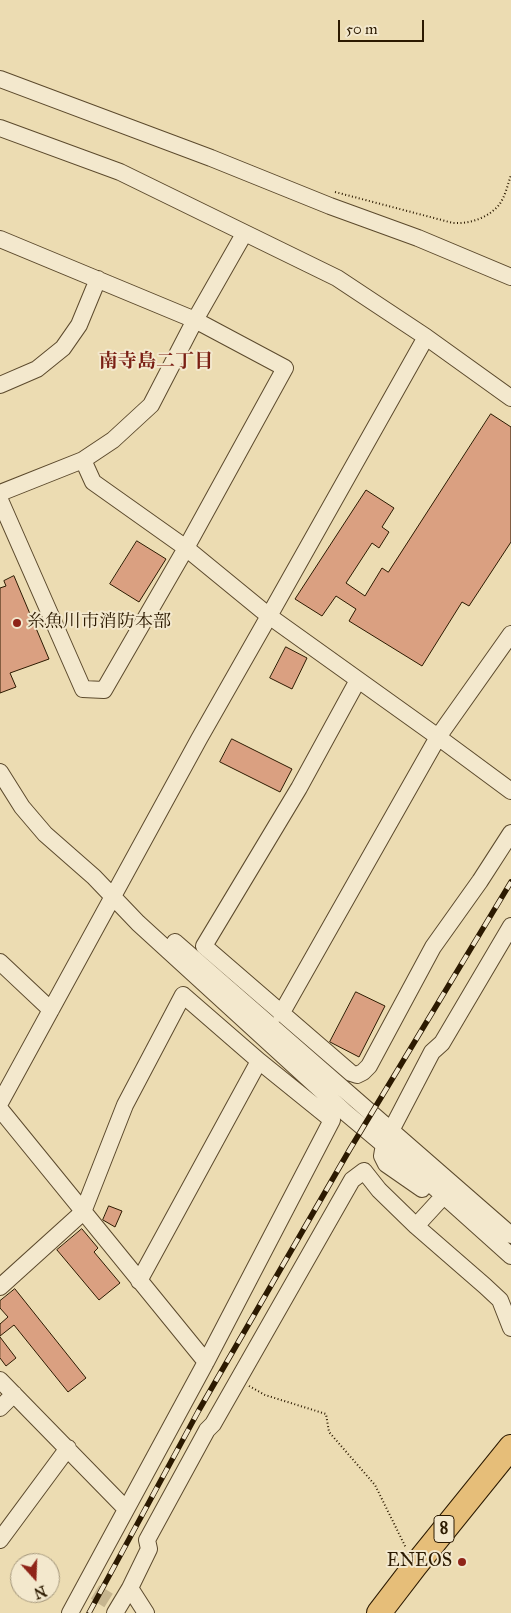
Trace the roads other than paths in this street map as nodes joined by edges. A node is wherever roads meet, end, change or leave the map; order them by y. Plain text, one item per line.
1 (0, 80) edge
2 (0, 128) edge
3 (244, 234) junction
4 (0, 239) edge
5 (511, 277) edge
6 (98, 279) junction
7 (195, 320) junction
8 (426, 336) junction
9 (0, 385) edge
10 (511, 398) edge
11 (83, 460) junction
12 (0, 493) edge
13 (0, 500) edge
14 (186, 548) junction
15 (269, 616) junction
16 (511, 634) edge
17 (358, 680) junction
18 (438, 736) junction
19 (0, 772) edge
20 (511, 791) edge
21 (511, 833) edge
22 (113, 896) junction
23 (511, 926) edge
24 (0, 962) edge
25 (51, 1010) junction
26 (281, 1014) junction
27 (258, 1062) junction
28 (0, 1103) edge
29 (0, 1109) edge
30 (392, 1126) junction
31 (384, 1144) junction
32 (438, 1202) junction
33 (83, 1212) junction
34 (416, 1226) junction
35 (511, 1226) edge
36 (511, 1235) edge
37 (511, 1256) edge
38 (511, 1269) edge
39 (139, 1281) junction
40 (0, 1287) edge
41 (511, 1328) edge
42 (206, 1362) junction
43 (0, 1380) edge
44 (14, 1394) junction
45 (0, 1408) edge
46 (68, 1448) junction
47 (508, 1457) edge
48 (126, 1509) junction
49 (0, 1540) edge
50 (130, 1588) junction
51 (115, 1607) edge
52 (70, 1613) edge
53 (146, 1613) edge
54 (380, 1613) edge

1 - 5 street
2 - 3 street
3 - 7 street
3 - 8 street
4 - 6 street
6 - 7 street
6 - 9 street
7 - 11 street
7 - 14 street
8 - 10 street
8 - 15 street
11 - 12 street
11 - 14 street
13 - 14 street
14 - 15 street
15 - 17 street
15 - 22 street
16 - 18 street
17 - 18 street
17 - 26 street
18 - 20 street
18 - 26 street
19 - 22 street
21 - 26 street
22 - 25 street
22 - 30 street
22 - 31 street
23 - 30 street
24 - 25 street
25 - 28 street
27 - 33 street
27 - 39 street
27 - 42 street
29 - 33 street
30 - 31 street
30 - 35 street
30 - 36 street
31 - 32 street
31 - 37 street
32 - 34 street
32 - 38 street
33 - 39 street
33 - 40 street
34 - 41 street
34 - 50 street
39 - 42 street
42 - 48 street
43 - 44 street
44 - 45 street
44 - 46 street
46 - 48 street
46 - 49 street
47 - 54 highway, 8
48 - 52 street
50 - 51 street
50 - 53 street

